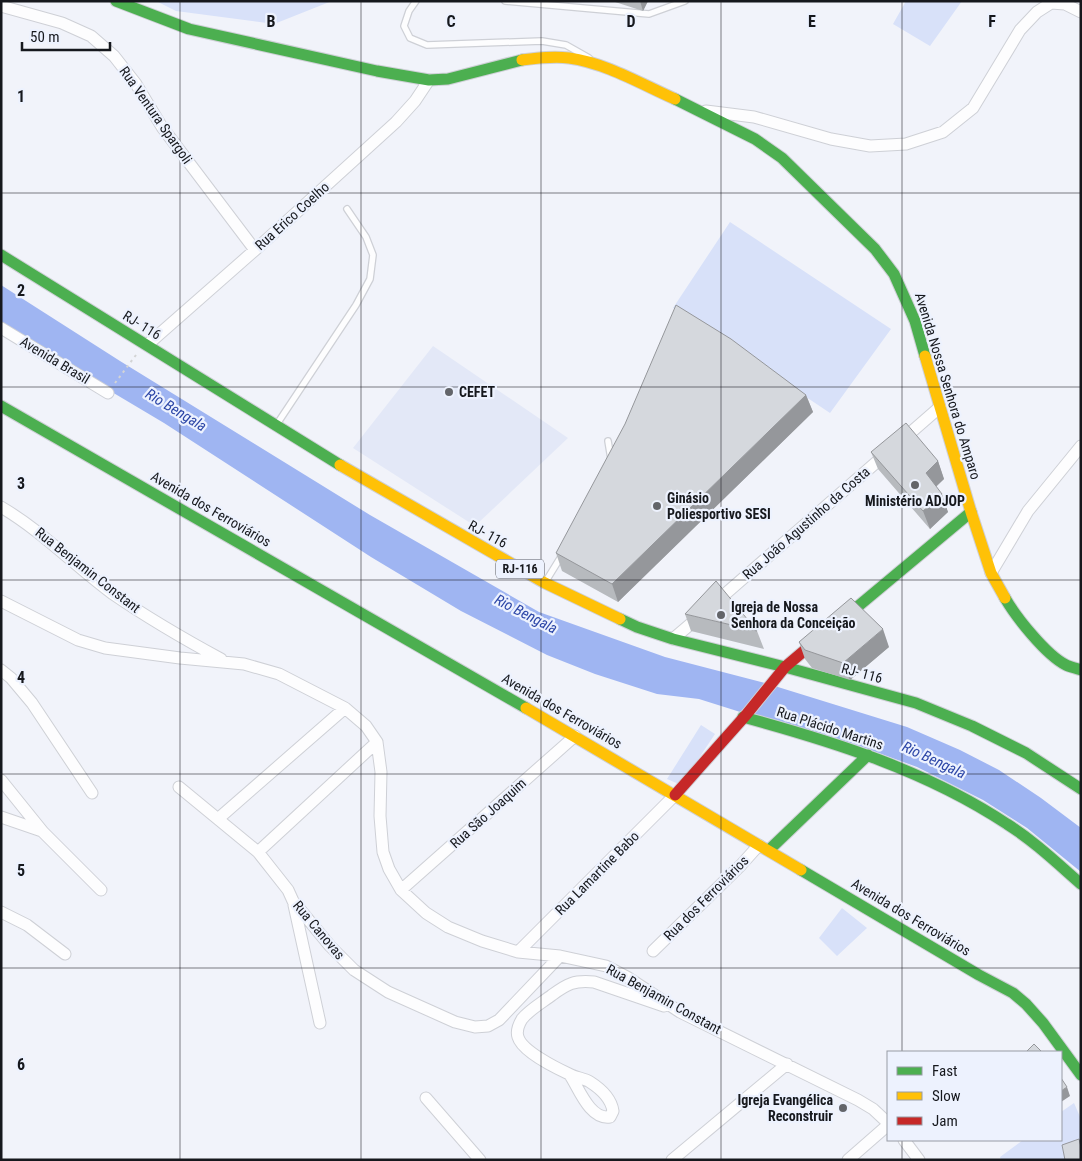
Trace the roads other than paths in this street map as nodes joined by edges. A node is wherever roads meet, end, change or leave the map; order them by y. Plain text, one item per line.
1 (116, 1) edge
2 (416, 1) edge
3 (506, 1) edge
4 (685, 1) edge
5 (1, 6) edge
6 (1081, 12) edge
7 (603, 67) junction
8 (429, 80) junction
9 (701, 111) junction
10 (347, 209) dead end
11 (255, 250) junction
12 (1, 255) edge
13 (1, 328) edge
14 (147, 345) junction
15 (111, 388) road end
16 (1, 406) edge
17 (940, 407) junction
18 (276, 426) junction
19 (608, 441) dead end
20 (1081, 446) edge
21 (612, 464) edge
22 (1, 507) edge
23 (971, 512) junction
24 (565, 551) edge
25 (991, 574) junction
26 (545, 582) junction
27 (1, 601) edge
28 (673, 639) junction
29 (227, 662) junction
30 (785, 667) junction
31 (1, 670) edge
32 (1081, 670) edge
33 (346, 708) junction
34 (745, 716) junction
35 (575, 736) junction
36 (376, 742) junction
37 (868, 755) junction
38 (1, 780) edge
39 (179, 787) dead end
40 (1081, 789) edge
41 (92, 793) dead end
42 (675, 794) junction
43 (1, 817) edge
44 (219, 818) junction
45 (43, 832) junction
46 (764, 847) junction
47 (258, 852) junction
48 (1081, 884) edge
49 (101, 890) dead end
50 (401, 890) junction
51 (293, 901) junction
52 (1, 912) edge
53 (653, 951) dead end
54 (518, 952) junction
55 (64, 954) dead end
56 (560, 956) junction
57 (680, 1012) junction
58 (320, 1023) dead end
59 (787, 1064) junction
60 (570, 1075) dead end
61 (1081, 1075) edge
62 (426, 1098) dead end
63 (887, 1123) edge
64 (887, 1125) edge
65 (905, 1141) edge
66 (480, 1160) edge
67 (672, 1160) edge
68 (848, 1160) edge
69 (919, 1160) edge

1 - 8 main road, Avenida Nossa Senhora do Amparo
2 - 7 lane
3 - 4 lane
5 - 11 street, Rua Ventura Spargoli
6 - 9 street
7 - 8 main road, Avenida Nossa Senhora do Amparo
7 - 9 main road, Avenida Nossa Senhora do Amparo
8 - 11 street, Rua Erico Coelho
9 - 17 main road, Avenida Nossa Senhora do Amparo
10 - 18 lane
11 - 14 street, Rua Erico Coelho
12 - 14 main road, RJ- 116 / RJ-116
13 - 15 street, Avenida Brasil
14 - 18 main road, RJ- 116 / RJ-116
16 - 35 main road, Avenida dos Ferroviários
17 - 23 main road, Avenida Nossa Senhora do Amparo
17 - 28 street, Rua João Agustinho da Costa
18 - 26 main road, RJ- 116 / RJ-116
19 - 21 lane
20 - 25 street
22 - 29 street, Rua Benjamin Constant
23 - 25 main road, Avenida Nossa Senhora do Amparo
23 - 30 main road, Rua Plácido Martins
24 - 26 lane
25 - 32 main road, Avenida Nossa Senhora do Amparo
26 - 28 main road, RJ- 116 / RJ-116
27 - 29 street, Rua Benjamin Constant
28 - 30 main road, RJ- 116 / RJ-116
29 - 33 street, Rua Benjamin Constant
30 - 34 main road, Rua Plácido Martins
30 - 40 main road, RJ- 116 / RJ-116
31 - 41 street
33 - 36 street, Rua Benjamin Constant
33 - 44 street
34 - 37 main road, Rua Plácido Martins
34 - 42 main road, Rua Plácido Martins
35 - 42 main road, Avenida dos Ferroviários
35 - 50 street, Rua São Joaquim
36 - 47 street
36 - 50 street, Rua Benjamin Constant
37 - 46 main road
37 - 48 main road, Rua Plácido Martins
38 - 45 street
39 - 44 street, Rua Canovas
42 - 46 main road, Avenida dos Ferroviários
42 - 54 street, Rua Lamartine Babo
43 - 45 street
44 - 47 street, Rua Canovas
45 - 49 street
46 - 53 street, Rua dos Ferroviários
46 - 61 main road, Avenida dos Ferroviários
47 - 51 street, Rua Canovas
50 - 54 street, Rua Benjamin Constant
51 - 56 street, Rua Canovas
51 - 58 street
52 - 55 street
54 - 56 street, Rua Benjamin Constant
56 - 57 street, Rua Benjamin Constant
57 - 59 street, Rua Benjamin Constant
57 - 60 street
59 - 63 street, Rua Benjamin Constant
59 - 67 street
62 - 66 street
64 - 68 street
65 - 69 street

